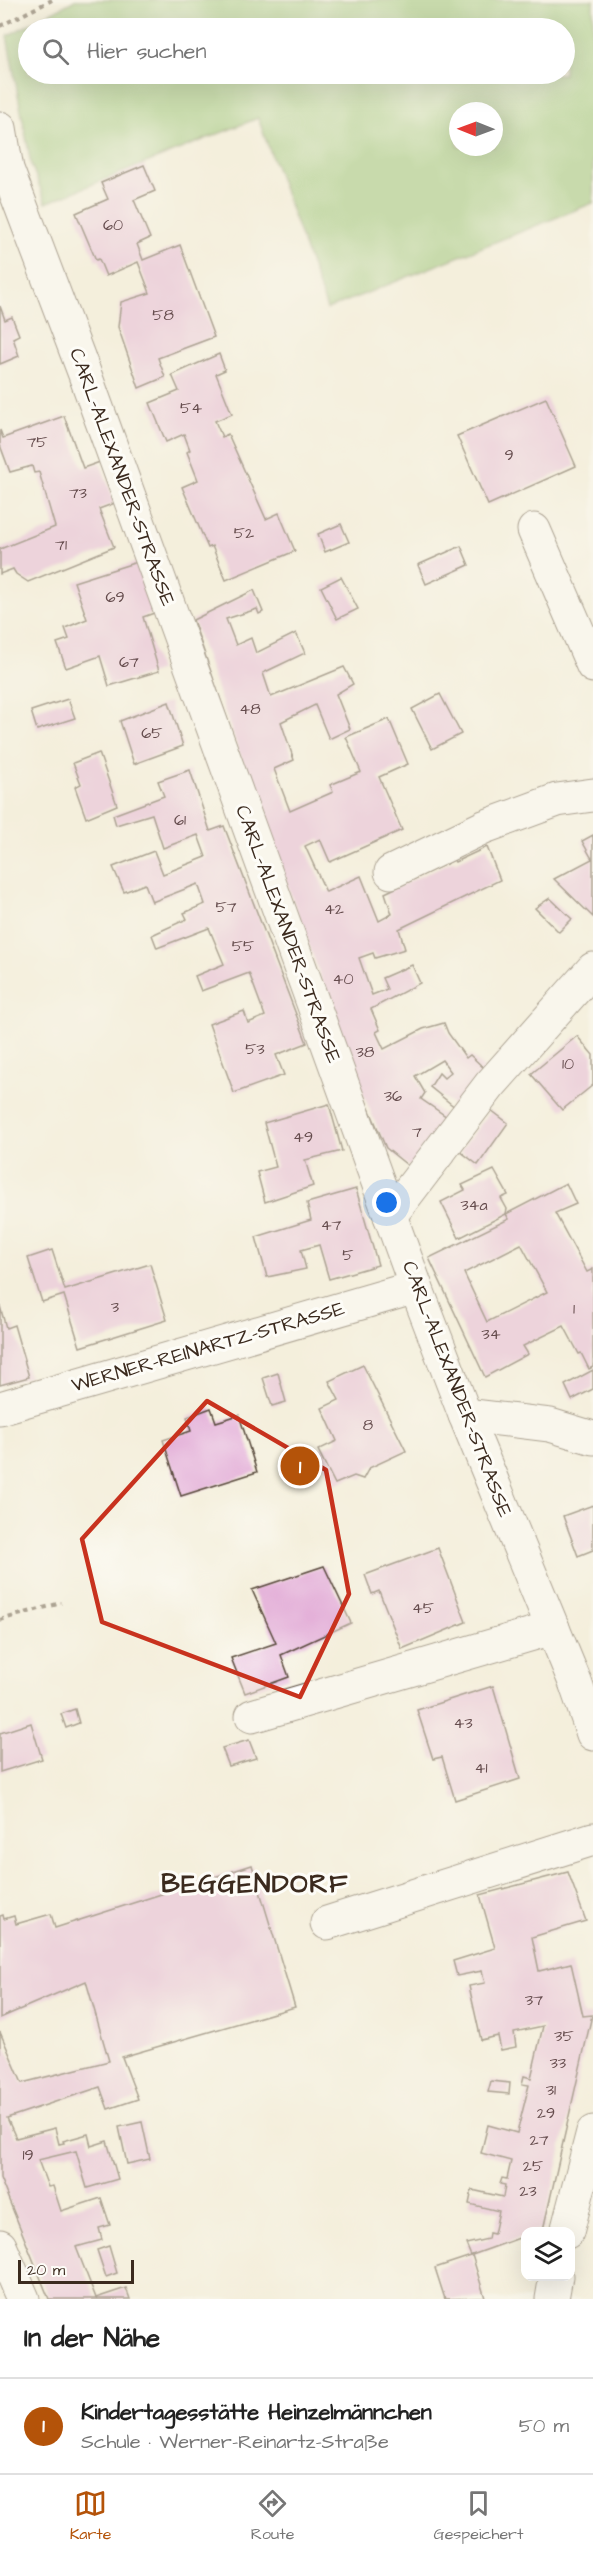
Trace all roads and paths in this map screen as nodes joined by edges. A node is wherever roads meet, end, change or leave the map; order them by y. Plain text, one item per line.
1 (52, 0) edge
2 (0, 26) edge
3 (0, 128) edge
4 (534, 530) dead end
5 (593, 666) edge
6 (593, 795) edge
7 (391, 872) dead end
8 (593, 969) edge
9 (390, 1216) junction
10 (416, 1287) junction
11 (0, 1408) edge
12 (465, 1414) junction
13 (593, 1438) edge
14 (61, 1603) dead end
15 (0, 1620) edge
16 (553, 1628) junction
17 (252, 1716) dead end
18 (593, 1734) edge
19 (593, 1839) edge
20 (327, 1923) dead end
21 (593, 2132) edge
22 (568, 2227) edge
23 (0, 2246) edge
24 (555, 2281) edge
25 (23, 2299) edge
26 (552, 2299) edge

1 - 2 path
3 - 9 street, CARL-ALEXANDER-STRASSE
4 - 5 street
6 - 7 street
8 - 9 street
9 - 10 street, CARL-ALEXANDER-STRASSE
10 - 11 street, WERNER-REINARTZ-STRASSE
10 - 12 street, CARL-ALEXANDER-STRASSE
12 - 13 street
12 - 16 street, CARL-ALEXANDER-STRASSE
14 - 15 path
16 - 17 street
16 - 18 street, CARL-ALEXANDER-STRASSE
19 - 20 street
21 - 22 street
23 - 25 street
24 - 26 street

